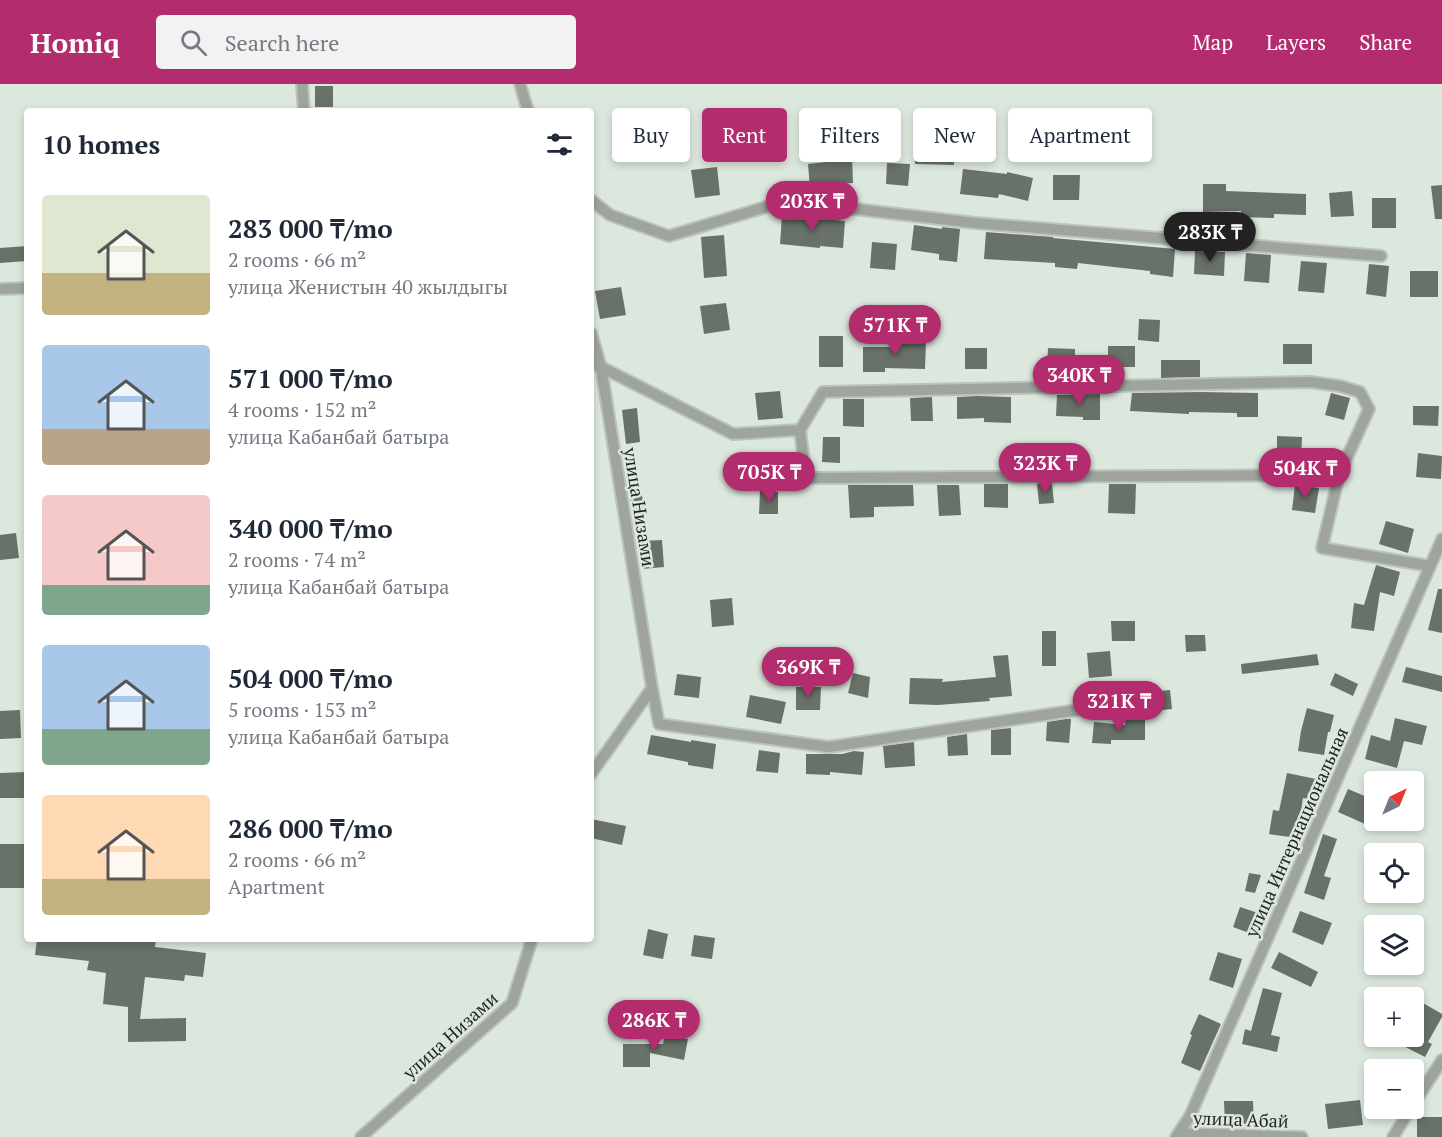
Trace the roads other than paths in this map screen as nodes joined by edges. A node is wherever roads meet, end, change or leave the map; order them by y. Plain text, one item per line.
1 (302, 84) edge
2 (520, 84) edge
3 (304, 108) edge
4 (527, 108) edge
5 (594, 202) edge
6 (1381, 256) dead end
7 (24, 288) edge
8 (0, 289) edge
9 (596, 365) edge
10 (800, 430) junction
11 (1339, 475) junction
12 (1442, 539) edge
13 (1430, 566) junction
14 (652, 688) junction
15 (1138, 702) dead end
16 (594, 770) edge
17 (531, 942) edge
18 (1442, 1060) edge
19 (1424, 1088) edge
20 (1404, 1119) edge
21 (1177, 1135) edge
22 (361, 1137) edge
23 (1302, 1137) edge
24 (1393, 1137) edge

1 - 3 street
2 - 4 street
5 - 6 street
7 - 8 street
9 - 10 street
9 - 14 street, улица Низами
10 - 11 street
10 - 11 street
11 - 13 street
12 - 13 street, улица Интернациональная
13 - 21 street, улица Интернациональная
14 - 15 street, улица Низами
14 - 16 street
17 - 22 street, улица Низами
18 - 19 street
20 - 24 street
21 - 23 street, улица Абай

